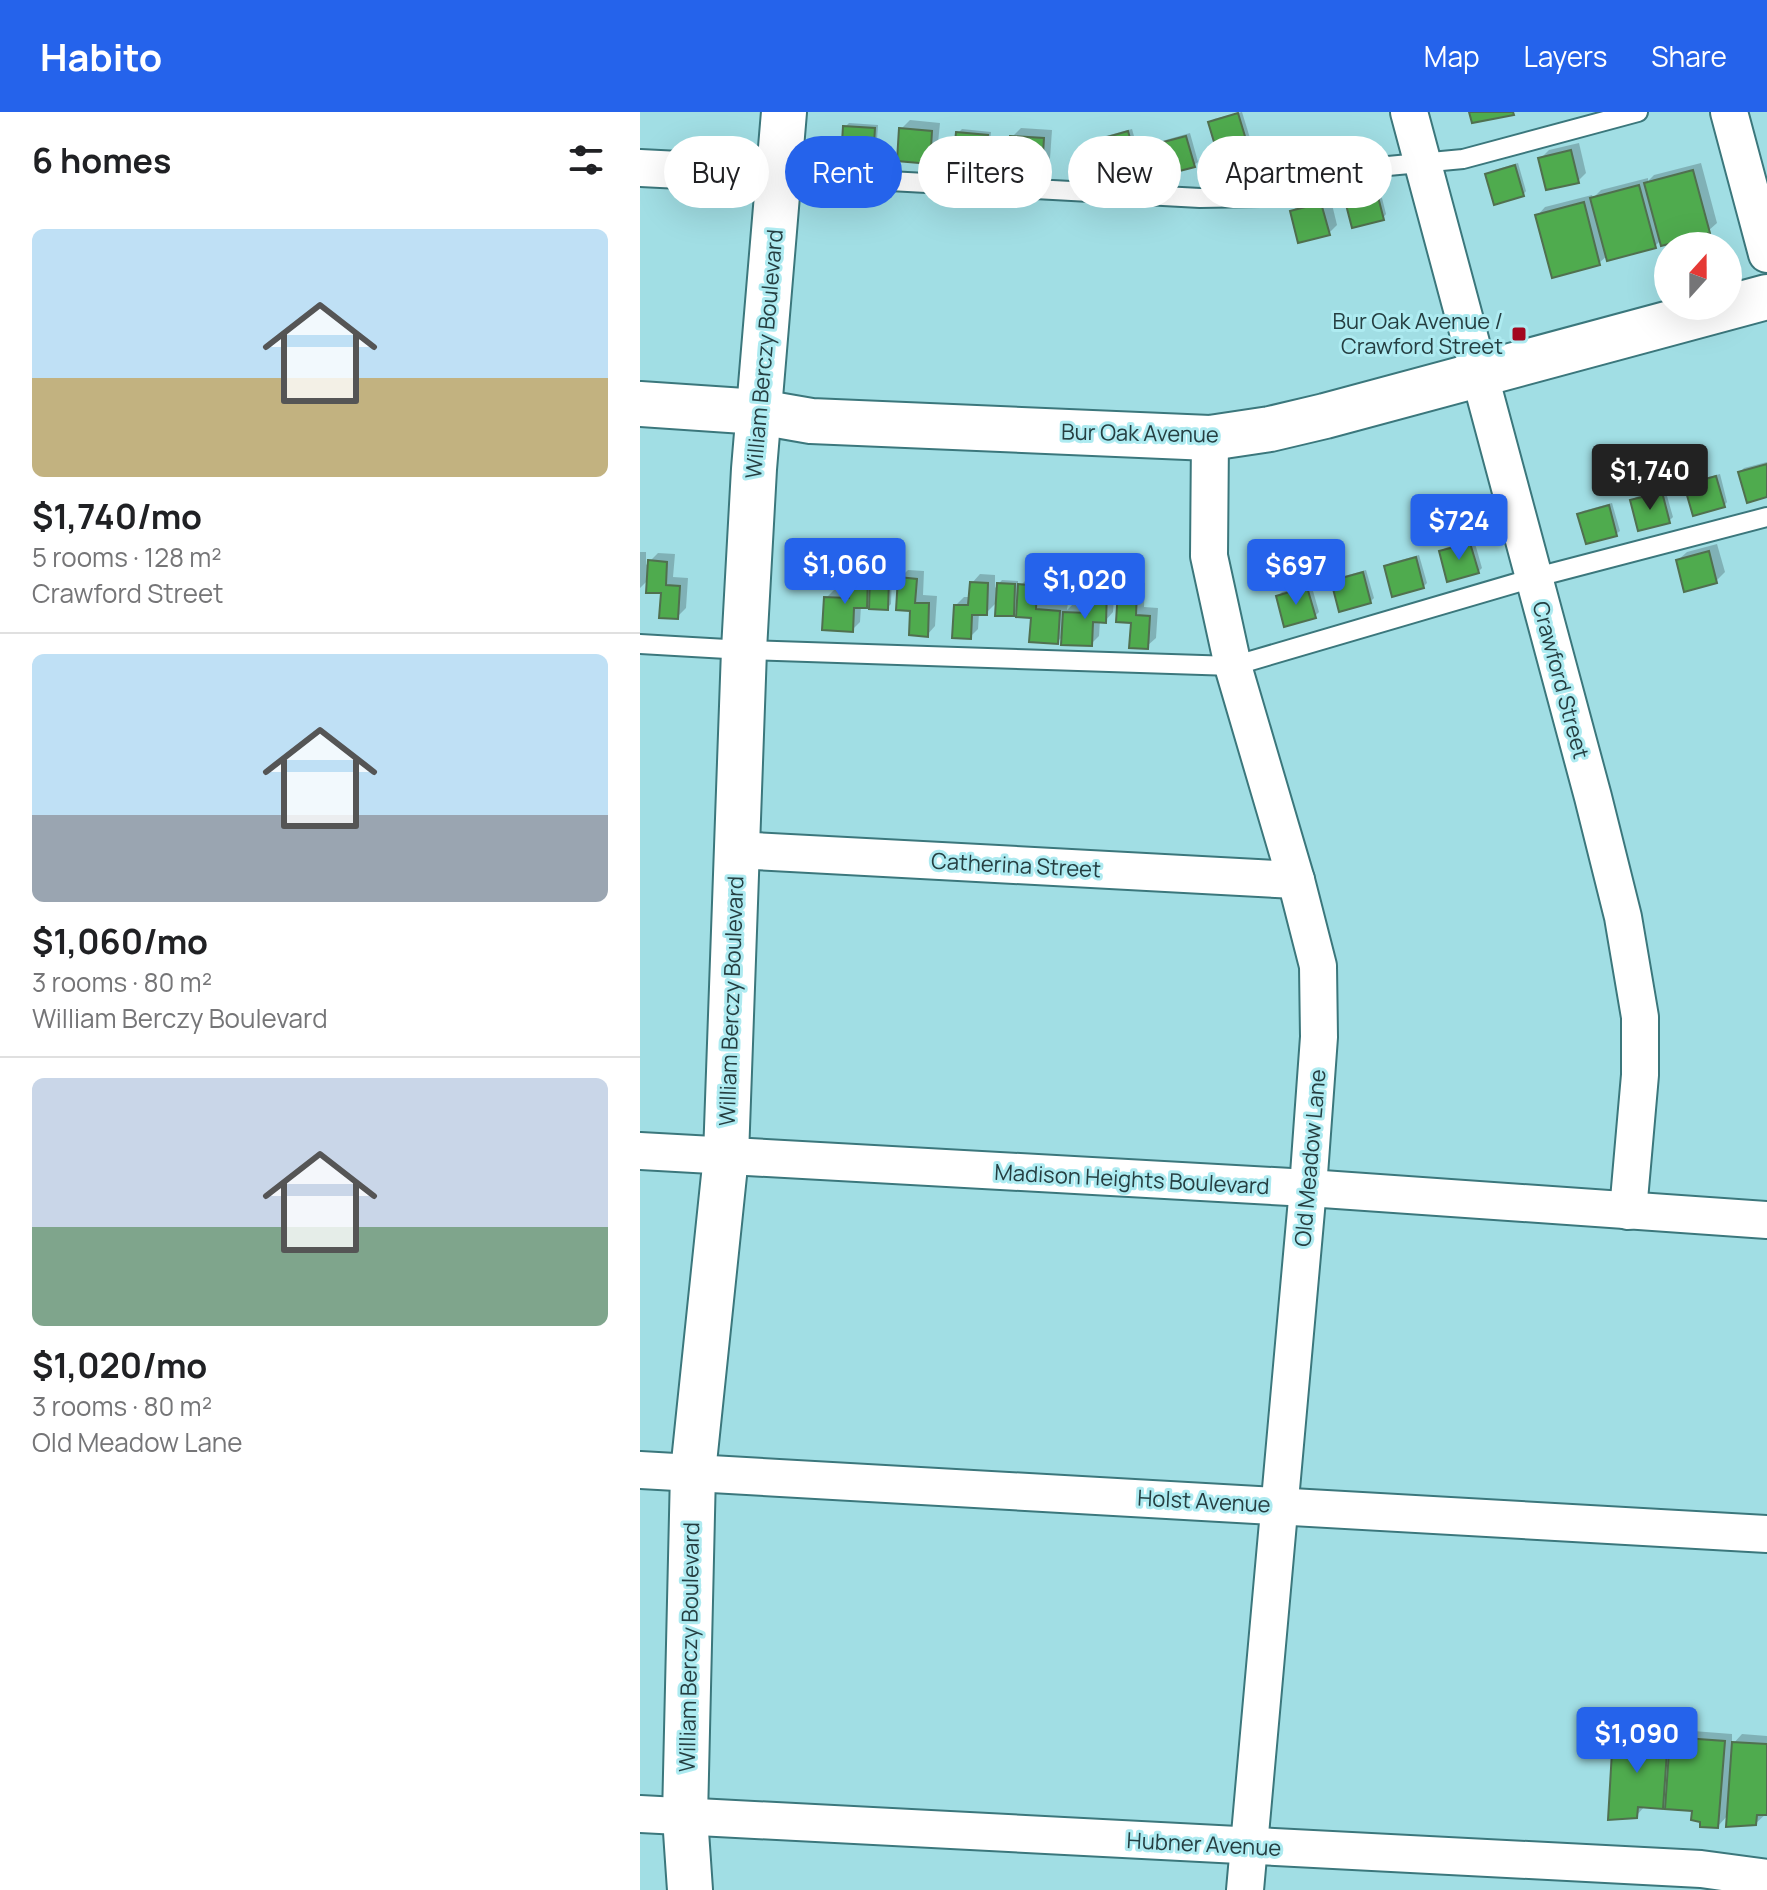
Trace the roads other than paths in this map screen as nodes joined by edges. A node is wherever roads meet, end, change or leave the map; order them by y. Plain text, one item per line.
1 (784, 112) edge
2 (1409, 112) edge
3 (1638, 112) edge
4 (1729, 112) edge
5 (1422, 163) junction
6 (640, 168) edge
7 (779, 175) junction
8 (1767, 254) edge
9 (1767, 297) edge
10 (1478, 375) junction
11 (640, 404) edge
12 (759, 412) junction
13 (1210, 438) junction
14 (1767, 517) edge
15 (1533, 578) junction
16 (640, 644) edge
17 (744, 650) junction
18 (1233, 666) junction
19 (735, 850) junction
20 (1296, 880) junction
21 (640, 1151) edge
22 (726, 1156) junction
23 (1308, 1188) junction
24 (1628, 1211) junction
25 (1767, 1220) edge
26 (640, 1470) edge
27 (693, 1472) junction
28 (1279, 1505) junction
29 (1767, 1534) edge
30 (640, 1814) edge
31 (685, 1817) junction
32 (1249, 1846) junction
33 (1767, 1878) edge
34 (690, 1890) edge
35 (1245, 1890) edge

1 - 7 street, William Berczy Boulevard
2 - 5 street, Crawford Street
3 - 5 lane
4 - 8 street
5 - 7 lane
5 - 10 street, Crawford Street
6 - 7 street
7 - 12 street, William Berczy Boulevard
9 - 10 street, Bur Oak Avenue
10 - 13 street, Bur Oak Avenue
10 - 15 street, Crawford Street
11 - 12 street, Bur Oak Avenue
12 - 13 street, Bur Oak Avenue
12 - 17 street, William Berczy Boulevard
13 - 18 street, Old Meadow Lane
14 - 15 lane
15 - 18 lane
15 - 24 street, Crawford Street
16 - 17 lane
17 - 18 lane
17 - 19 street, William Berczy Boulevard
18 - 20 street, Old Meadow Lane
19 - 20 street, Catherina Street
19 - 22 street, William Berczy Boulevard
20 - 23 street, Old Meadow Lane
21 - 22 street, Madison Heights Boulevard
22 - 23 street, Madison Heights Boulevard
22 - 27 street, William Berczy Boulevard
23 - 24 street, Madison Heights Boulevard
23 - 28 street, Old Meadow Lane
24 - 25 street, Madison Heights Boulevard
26 - 27 street, Holst Avenue
27 - 28 street, Holst Avenue
27 - 31 street, William Berczy Boulevard
28 - 29 street, Holst Avenue
28 - 32 street, Old Meadow Lane
30 - 31 street, Hubner Avenue
31 - 32 street, Hubner Avenue
31 - 34 street, William Berczy Boulevard
32 - 33 street, Hubner Avenue
32 - 35 street, Old Meadow Lane

